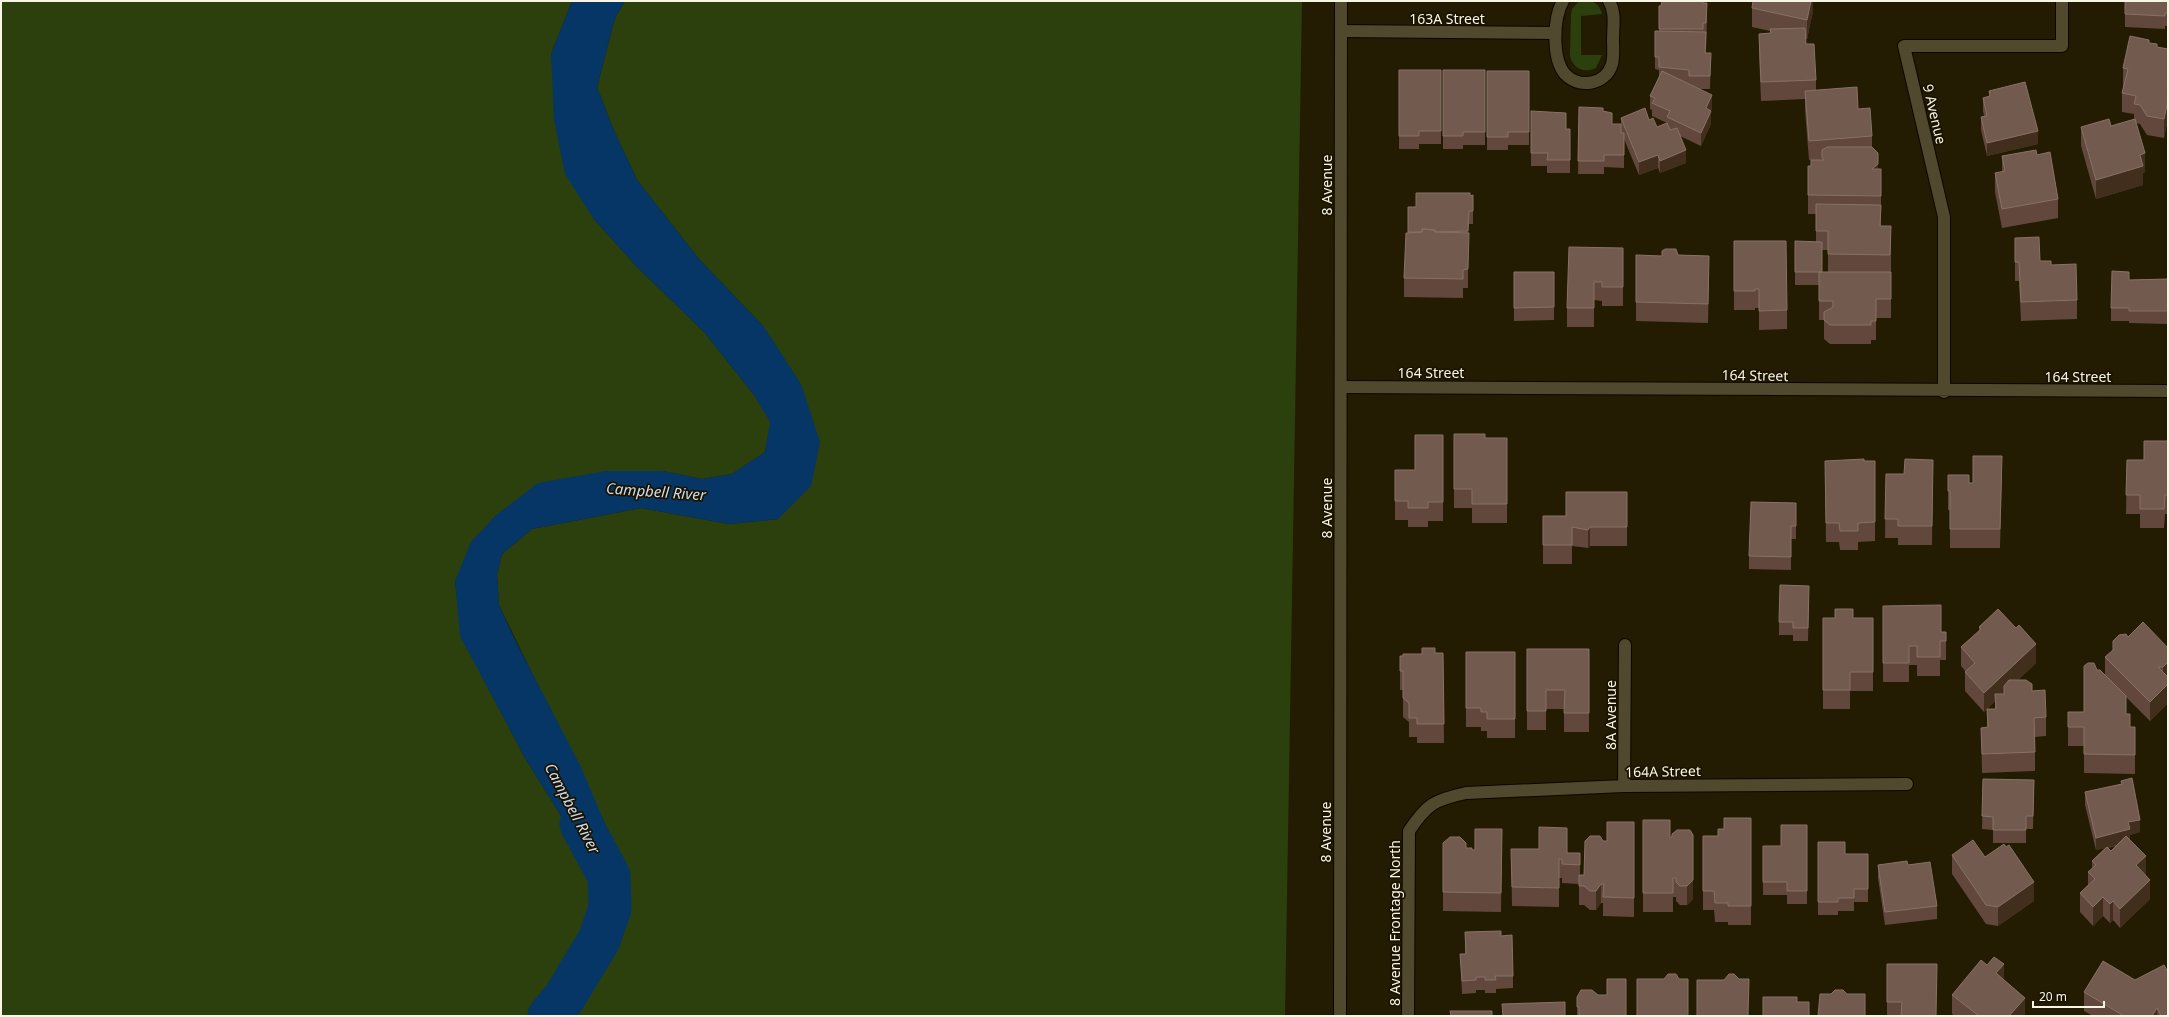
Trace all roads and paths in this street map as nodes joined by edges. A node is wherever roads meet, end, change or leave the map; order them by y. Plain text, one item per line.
1 (1341, 1) edge
2 (1563, 1) edge
3 (1609, 1) edge
4 (2062, 1) edge
5 (1341, 31) junction
6 (1554, 34) junction
7 (1341, 387) junction
8 (2168, 391) edge
9 (1944, 392) junction
10 (1625, 645) dead end
11 (1907, 784) dead end
12 (1624, 786) junction
13 (1423, 810) joint
14 (1340, 1016) edge
15 (1408, 1016) edge

1 - 5 street, 8 Avenue
2 - 6 street
3 - 6 street
4 - 9 street, 9 Avenue
5 - 6 street, 163A Street
5 - 7 street, 8 Avenue
7 - 9 street, 164 Street
7 - 14 street, 8 Avenue
8 - 9 street, 164 Street
10 - 12 street, 8A Avenue
11 - 12 street, 164A Street
12 - 13 street, 164A Street
13 - 15 street, 8 Avenue Frontage North

